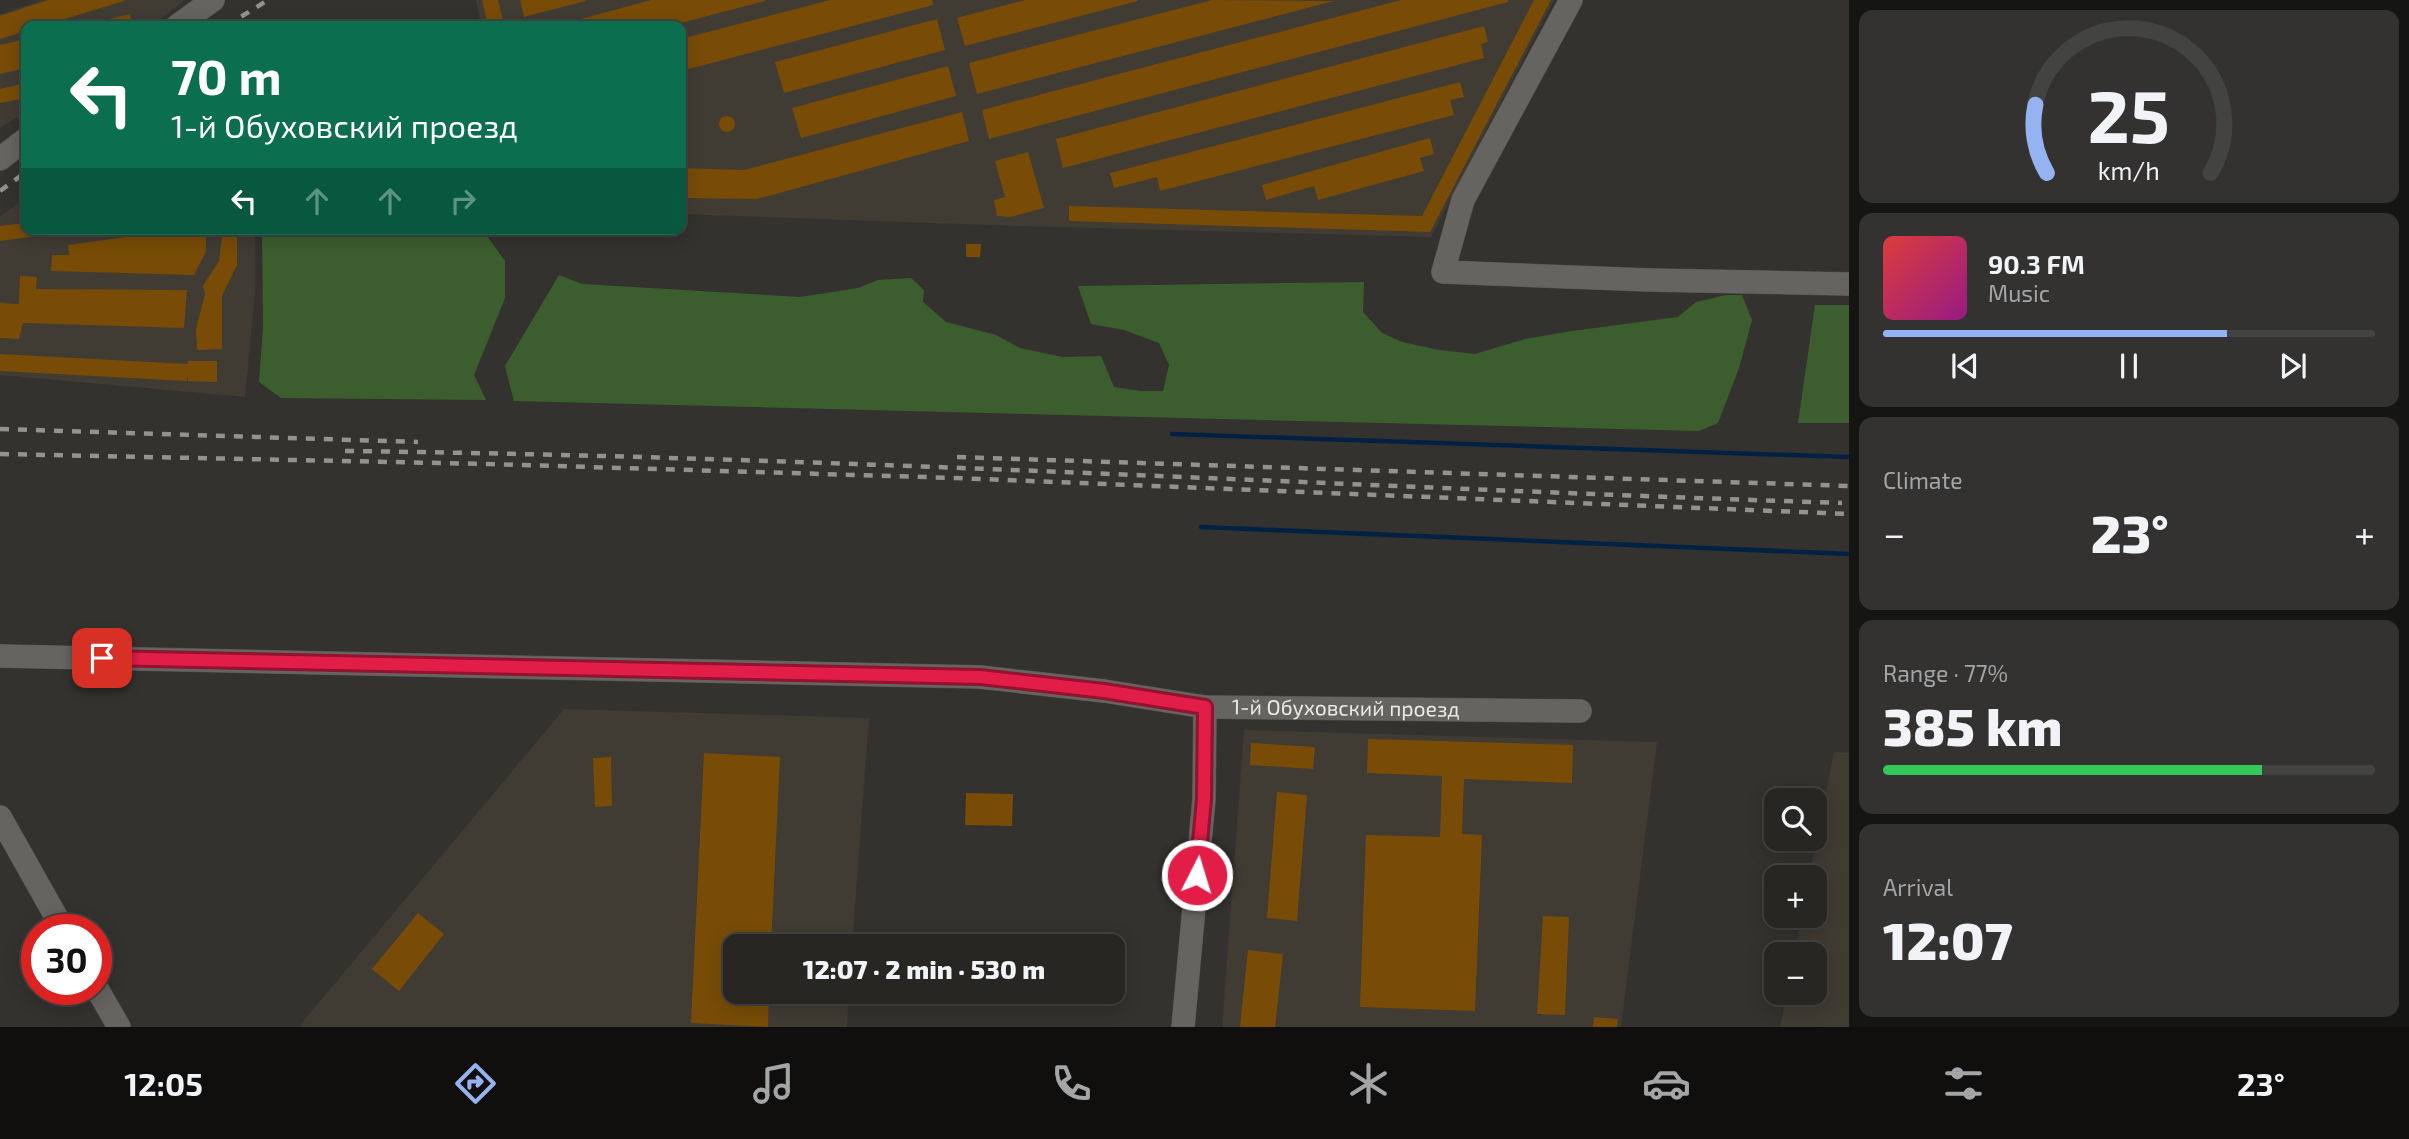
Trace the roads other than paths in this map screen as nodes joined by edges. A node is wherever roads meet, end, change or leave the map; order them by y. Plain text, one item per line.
1 (213, 0) edge
2 (1571, 0) edge
3 (184, 21) edge
4 (21, 143) edge
5 (0, 159) edge
6 (1849, 284) edge
7 (11, 656) edge
8 (0, 669) edge
9 (1205, 707) junction
10 (1580, 711) dead end
11 (0, 817) edge
12 (55, 914) edge
13 (106, 1005) edge
14 (119, 1027) edge
15 (1183, 1027) edge

1 - 3 street
2 - 6 street
4 - 5 street
7 - 8 street
7 - 9 street, 1-й Обуховский проезд
9 - 10 street, 1-й Обуховский проезд
9 - 15 street
11 - 12 street
13 - 14 street

